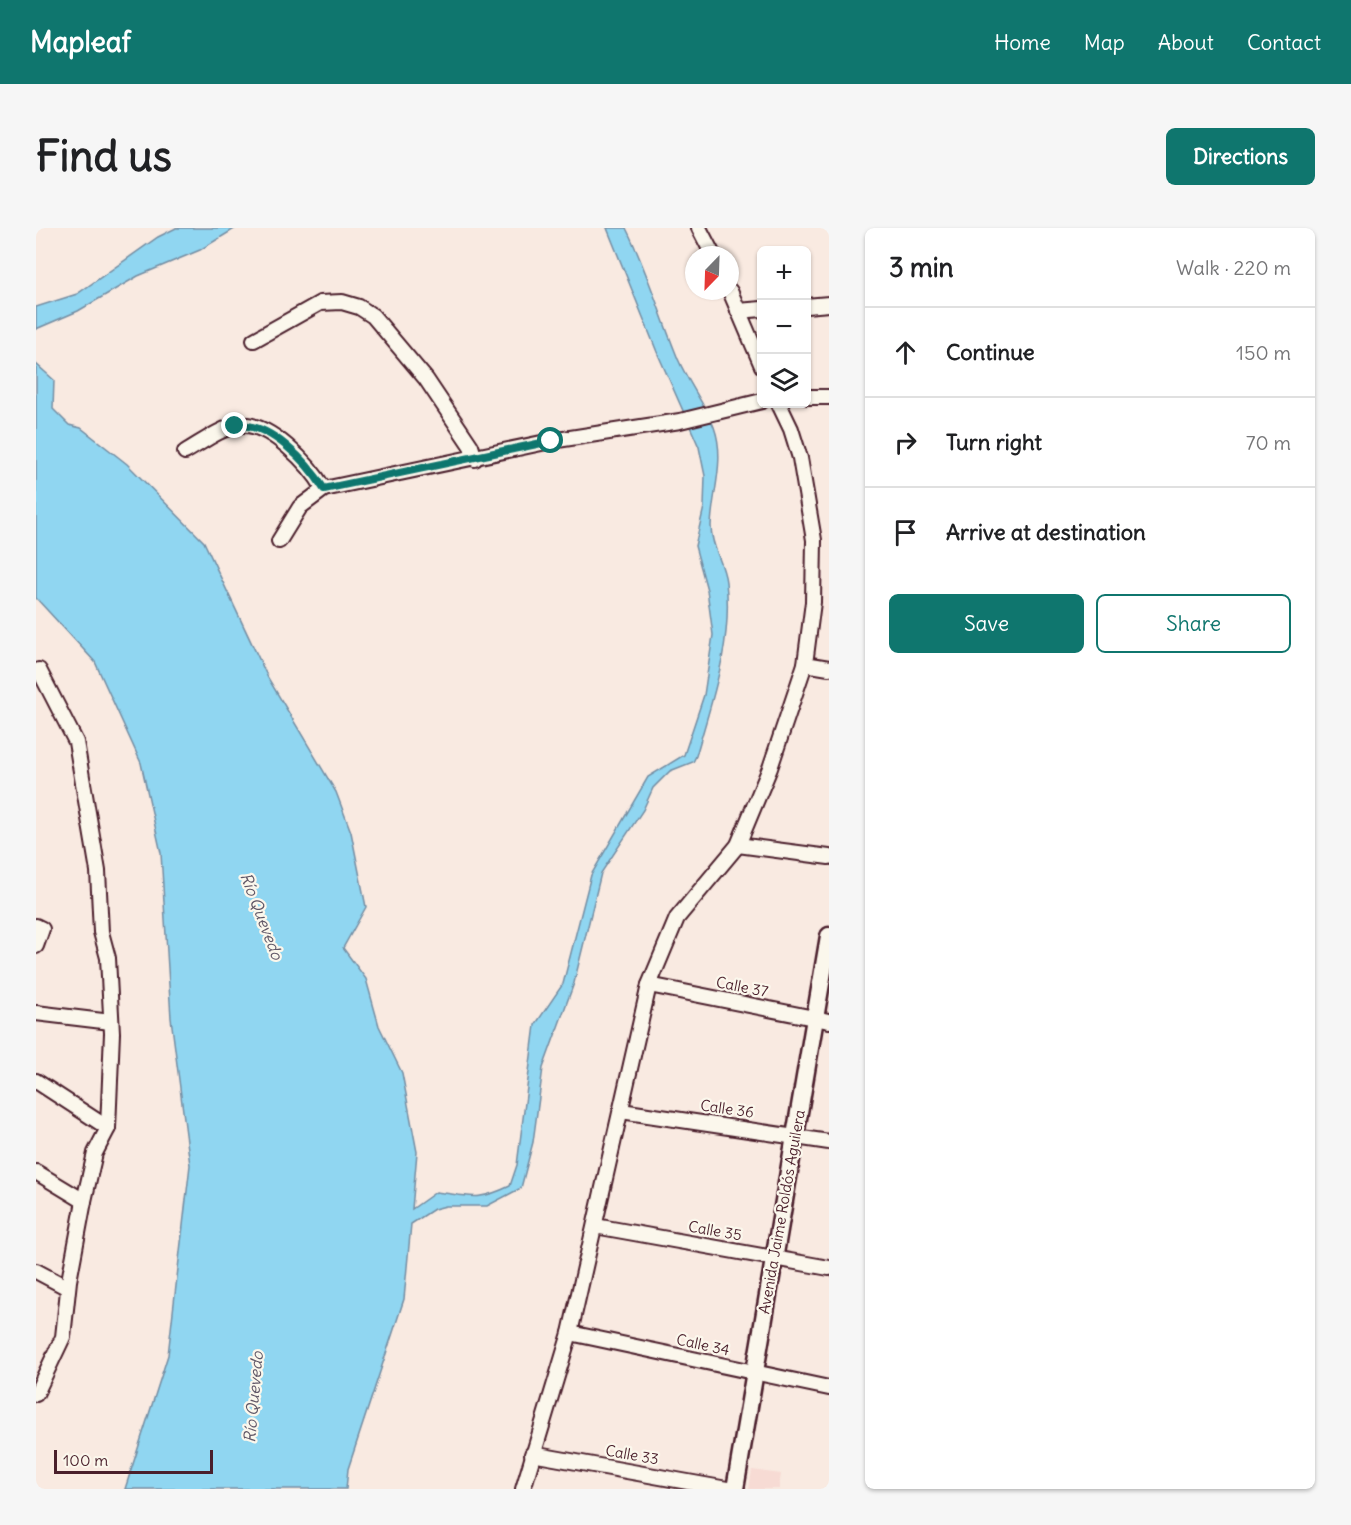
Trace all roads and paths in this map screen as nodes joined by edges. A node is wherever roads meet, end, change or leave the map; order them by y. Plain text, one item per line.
1 (699, 228) edge
2 (708, 246) edge
3 (734, 300) edge
4 (829, 304) edge
5 (811, 306) edge
6 (757, 309) edge
7 (738, 311) junction
8 (254, 340) dead end
9 (757, 355) edge
10 (811, 397) edge
11 (829, 397) edge
12 (757, 402) edge
13 (781, 408) edge
14 (185, 452) dead end
15 (475, 459) junction
16 (324, 489) junction
17 (279, 542) dead end
18 (805, 664) junction
19 (829, 668) edge
20 (39, 670) dead end
21 (738, 845) junction
22 (829, 857) edge
23 (36, 926) edge
24 (829, 936) edge
25 (36, 946) edge
26 (649, 985) junction
27 (36, 1013) edge
28 (822, 1020) edge
29 (111, 1022) junction
30 (36, 1081) edge
31 (621, 1111) junction
32 (108, 1128) junction
33 (796, 1136) junction
34 (829, 1142) edge
35 (36, 1172) edge
36 (84, 1201) junction
37 (596, 1226) junction
38 (775, 1259) junction
39 (829, 1268) edge
40 (36, 1271) edge
41 (68, 1288) junction
42 (570, 1333) junction
43 (753, 1372) junction
44 (40, 1375) edge
45 (829, 1388) edge
46 (36, 1394) edge
47 (532, 1454) junction
48 (523, 1489) edge
49 (727, 1489) edge
50 (735, 1489) edge

1 - 2 street
3 - 7 street
4 - 5 street
6 - 7 street
7 - 9 street
8 - 15 street
10 - 11 street
12 - 15 street
13 - 18 street
14 - 16 street
15 - 16 street
16 - 17 street
18 - 19 street
18 - 21 street
20 - 29 street
21 - 22 street
21 - 26 street
23 - 25 street
24 - 28 main road, Avenida Jaime Roldós Aguilera
26 - 28 street, Calle 37
26 - 31 street
27 - 29 street
28 - 33 main road, Avenida Jaime Roldós Aguilera
29 - 32 street
30 - 32 street
31 - 33 street, Calle 36
31 - 37 street
32 - 36 street
33 - 34 street, Calle 36
33 - 38 main road, Avenida Jaime Roldós Aguilera
35 - 36 street
36 - 41 street
37 - 38 street, Calle 35
37 - 42 street
38 - 39 street, Calle 35
38 - 43 main road, Avenida Jaime Roldós Aguilera
40 - 41 street
41 - 44 street
42 - 43 street, Calle 34
42 - 47 street
43 - 45 street, Calle 34
43 - 50 main road, Avenida Jaime Roldós Aguilera
44 - 46 street
47 - 48 street
47 - 49 street, Calle 33

